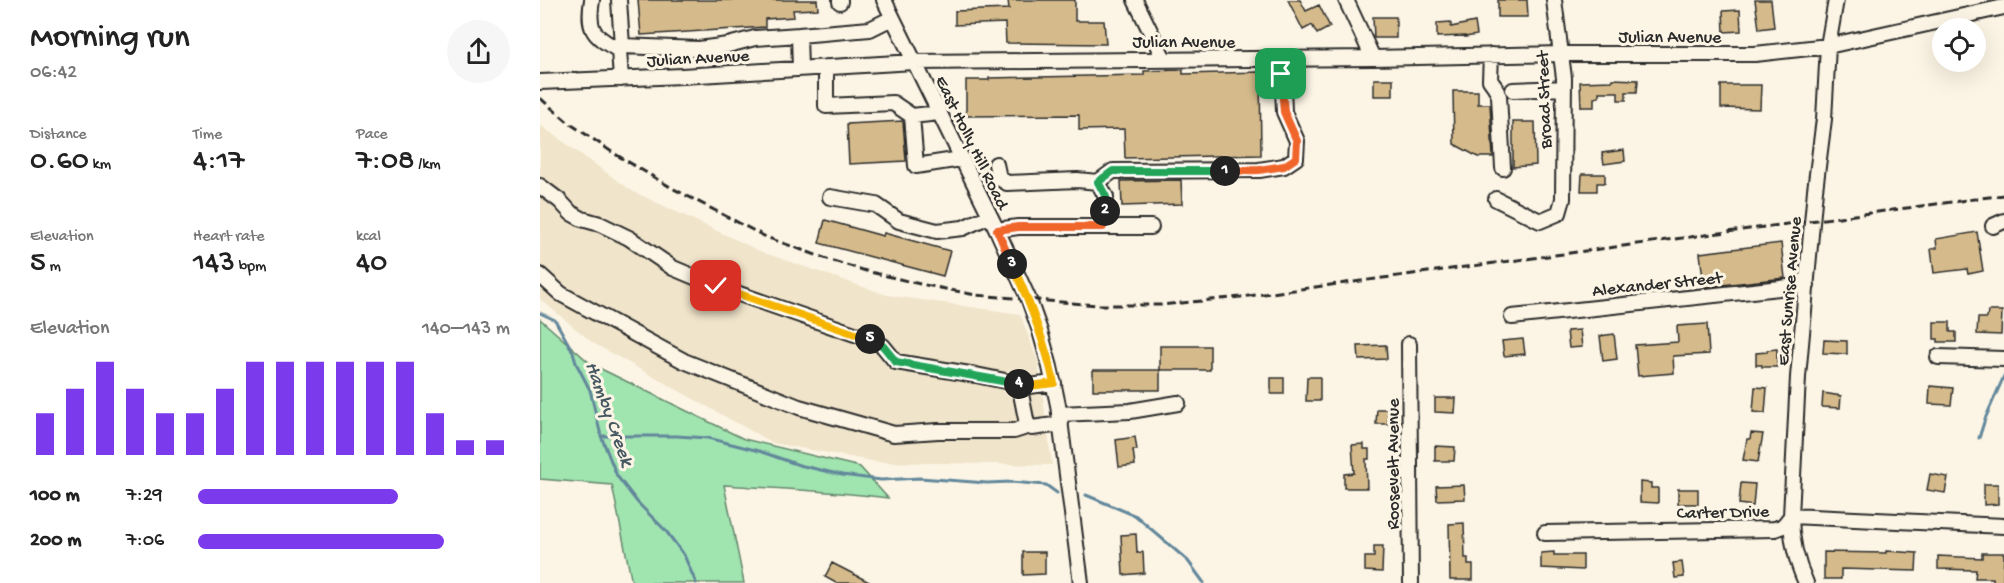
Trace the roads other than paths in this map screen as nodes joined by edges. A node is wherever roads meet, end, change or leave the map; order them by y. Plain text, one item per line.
1 (592, 0) edge
2 (619, 0) edge
3 (884, 0) edge
4 (1135, 0) edge
5 (1346, 0) edge
6 (1554, 0) edge
7 (1836, 0) edge
8 (1981, 6) edge
9 (2004, 7) edge
10 (892, 18) junction
11 (799, 35) junction
12 (1828, 46) junction
13 (620, 48) junction
14 (1561, 54) junction
15 (1491, 55) junction
16 (1373, 58) junction
17 (1164, 59) junction
18 (1282, 59) junction
19 (914, 62) junction
20 (826, 67) junction
21 (800, 69) junction
22 (621, 79) junction
23 (540, 82) edge
24 (1564, 88) junction
25 (1513, 90) dead end
26 (939, 113) junction
27 (912, 116) junction
28 (961, 159) junction
29 (996, 164) dead end
30 (1503, 168) dead end
31 (1098, 182) junction
32 (540, 186) edge
33 (830, 197) dead end
34 (1496, 199) dead end
35 (989, 216) junction
36 (1103, 227) junction
37 (1151, 227) dead end
38 (997, 230) junction
39 (540, 275) edge
40 (1807, 285) junction
41 (1512, 317) dead end
42 (1409, 344) dead end
43 (1938, 357) dead end
44 (2004, 359) edge
45 (1054, 383) junction
46 (1019, 384) junction
47 (1178, 403) dead end
48 (1060, 419) junction
49 (1030, 426) junction
50 (1791, 516) junction
51 (2004, 526) edge
52 (1545, 533) dead end
53 (1081, 583) edge
54 (1411, 583) edge
55 (1806, 583) edge

1 - 13 street
2 - 13 street
3 - 10 street, East Holly Hill Road
4 - 17 street
5 - 16 street
6 - 14 street, Broad Street
7 - 12 street, East Sunrise Avenue
8 - 9 street, Julian Avenue
8 - 12 street, Julian Avenue
10 - 11 street
10 - 19 street, East Holly Hill Road
11 - 13 street
11 - 21 street
12 - 14 street, Julian Avenue
12 - 40 street, East Sunrise Avenue
13 - 22 street
14 - 15 street, Julian Avenue
14 - 24 street, Broad Street
15 - 16 street, Julian Avenue
15 - 30 street
16 - 18 street, Julian Avenue
17 - 18 street, Julian Avenue
17 - 19 street, Julian Avenue
18 - 31 street
19 - 20 street, Julian Avenue
19 - 26 street, East Holly Hill Road
20 - 21 street, Julian Avenue
20 - 27 street
21 - 22 street, Julian Avenue
22 - 23 street, Julian Avenue
24 - 25 street
24 - 34 street, Broad Street
26 - 27 street
26 - 28 street, East Holly Hill Road
27 - 28 street
28 - 35 street, East Holly Hill Road
29 - 31 street
31 - 36 street
32 - 46 street
33 - 35 street
35 - 38 street, East Holly Hill Road
36 - 37 street
36 - 38 street
38 - 45 street, East Holly Hill Road
39 - 49 street
40 - 41 street, Alexander Street
40 - 50 street, East Sunrise Avenue
42 - 54 street, Roosevelt Avenue
43 - 44 street
45 - 46 street
45 - 48 street, East Holly Hill Road
46 - 49 street
47 - 48 street
48 - 49 street
48 - 53 street, East Holly Hill Road
50 - 51 street, Carter Drive
50 - 52 street, Carter Drive
50 - 55 street, East Sunrise Avenue

